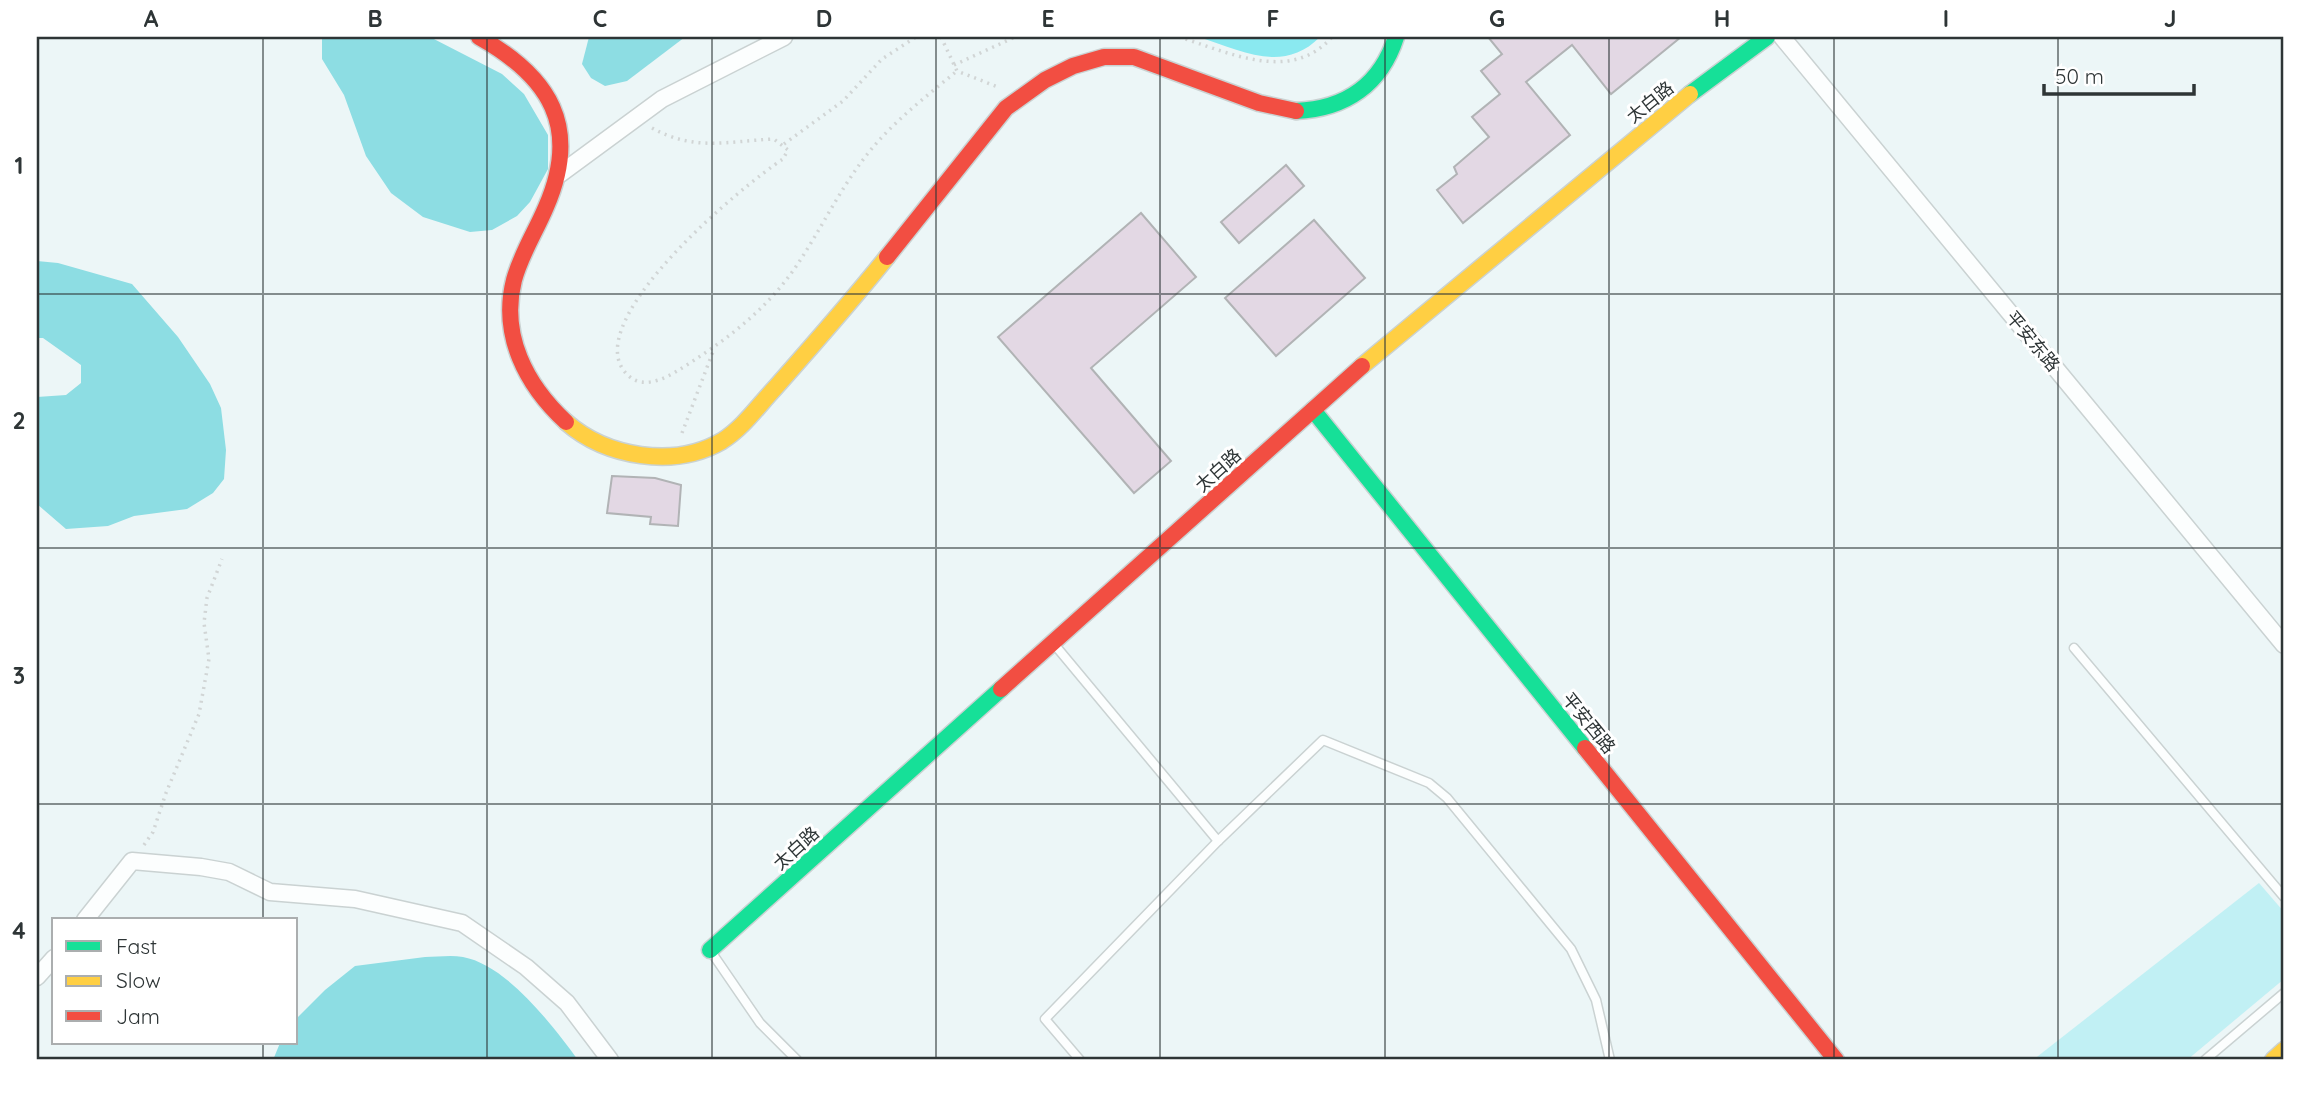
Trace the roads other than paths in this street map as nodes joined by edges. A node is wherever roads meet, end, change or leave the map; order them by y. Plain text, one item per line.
1 (479, 37) edge
2 (784, 37) edge
3 (1396, 37) edge
4 (1767, 37) edge
5 (1782, 37) edge
6 (559, 174) junction
7 (1313, 410) junction
8 (1054, 644) junction
9 (2284, 645) edge
10 (2074, 648) dead end
11 (1219, 841) junction
12 (2284, 897) edge
13 (87, 918) edge
14 (710, 950) joint
15 (52, 960) edge
16 (37, 977) edge
17 (2284, 993) edge
18 (2284, 1051) edge
19 (610, 1060) edge
20 (797, 1060) edge
21 (1080, 1060) edge
22 (1610, 1060) edge
23 (1836, 1060) edge
24 (2205, 1060) edge
25 (2273, 1060) edge

1 - 6 street
2 - 6 street
3 - 6 street
4 - 7 street, 太白路
5 - 9 street, 平安东路
7 - 8 street, 太白路
7 - 23 street, 平安西路
8 - 11 lane
8 - 14 street, 太白路
10 - 12 lane
11 - 21 lane
11 - 22 lane
13 - 19 street
14 - 20 lane
15 - 16 street
17 - 24 lane
18 - 25 street

